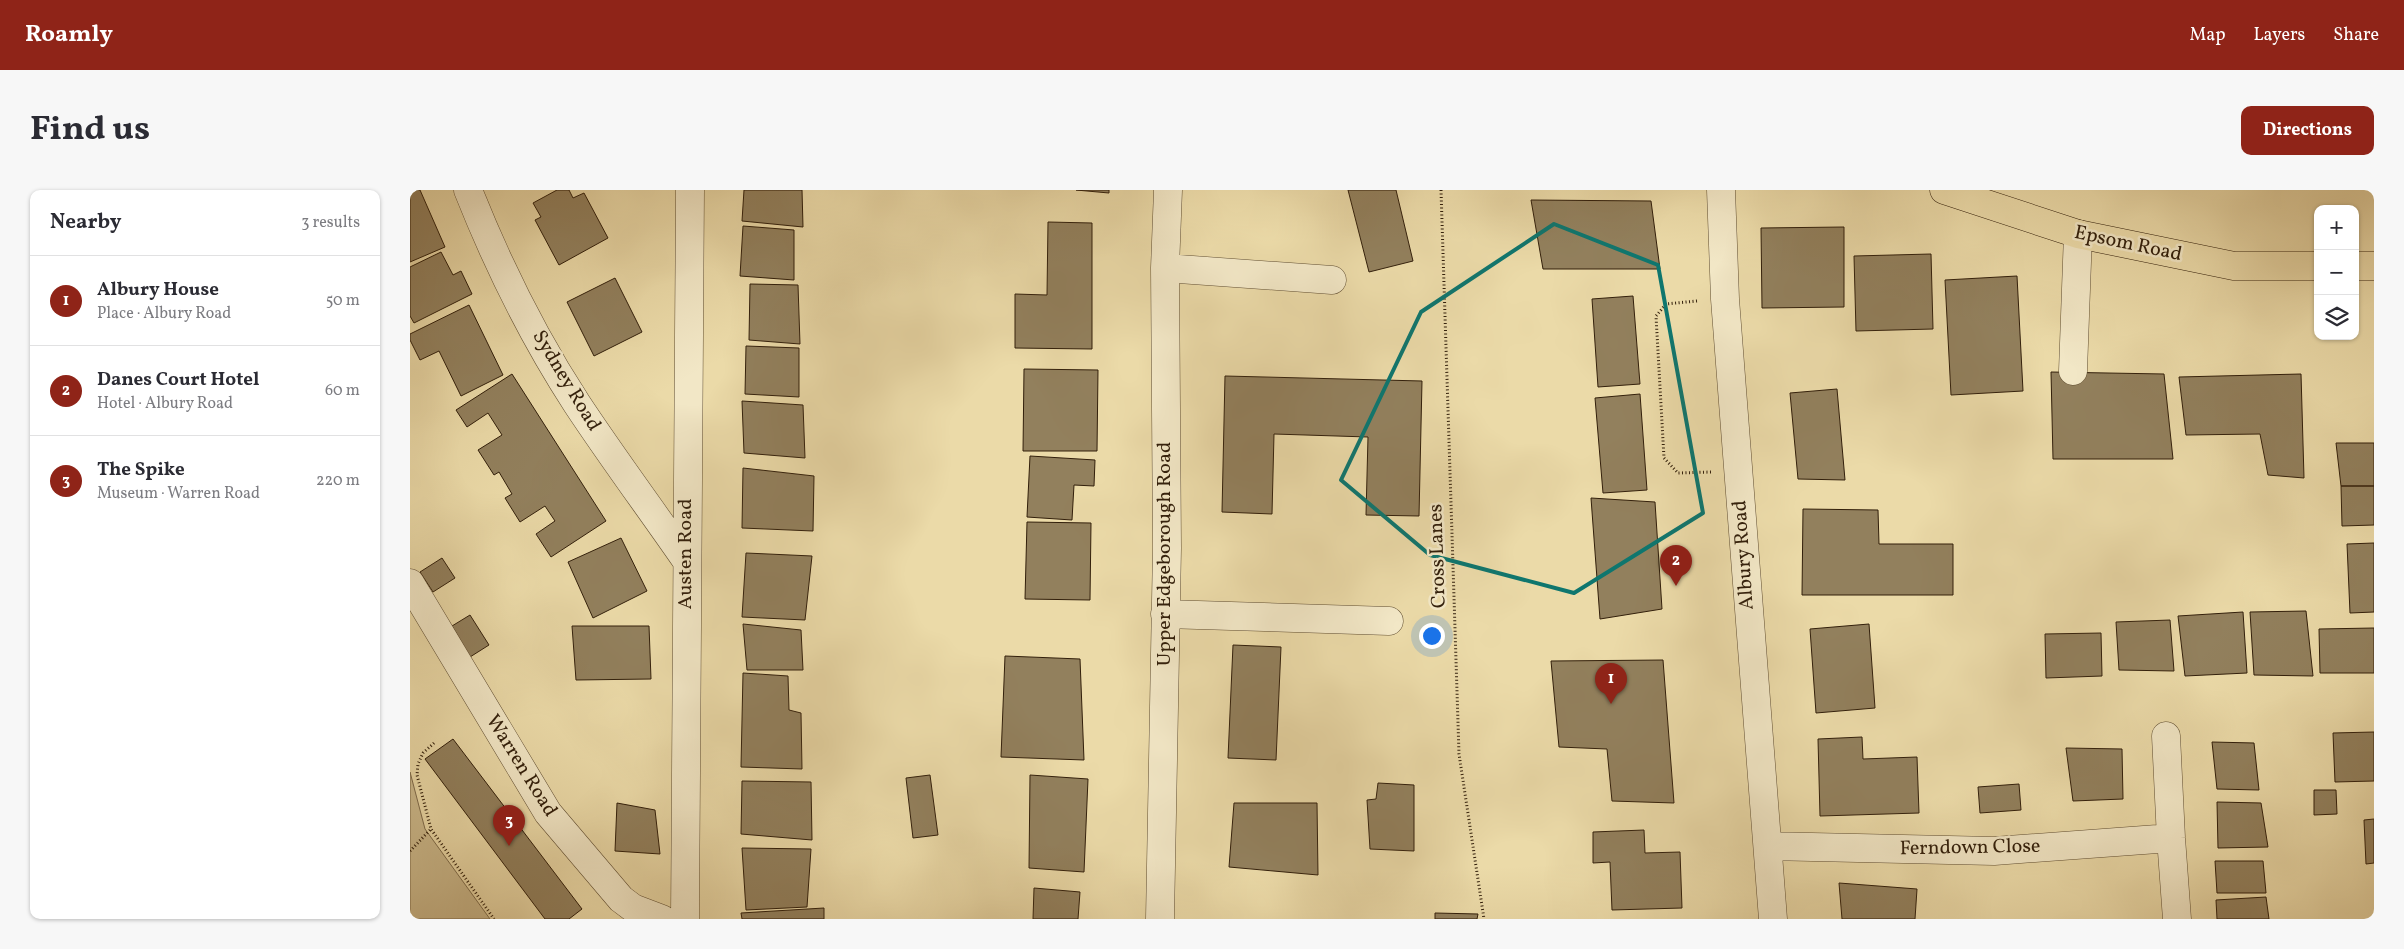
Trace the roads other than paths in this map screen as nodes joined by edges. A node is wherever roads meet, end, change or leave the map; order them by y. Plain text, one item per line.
1 (468, 190) edge
2 (690, 190) edge
3 (1168, 190) edge
4 (1721, 190) edge
5 (1944, 190) edge
6 (2078, 234) junction
7 (2314, 266) edge
8 (2359, 266) edge
9 (2374, 266) edge
10 (1165, 268) junction
11 (1332, 280) dead end
12 (2072, 371) dead end
13 (686, 560) junction
14 (410, 583) edge
15 (1165, 614) junction
16 (1390, 621) dead end
17 (2166, 736) dead end
18 (2171, 838) junction
19 (1769, 846) junction
20 (662, 919) edge
21 (684, 919) edge
22 (1160, 919) edge
23 (1774, 919) edge
24 (2178, 919) edge

1 - 13 street, Sydney Road
2 - 13 street, Austen Road
3 - 10 street, Upper Edgeborough Road
4 - 19 street, Albury Road
5 - 6 main road, Epsom Road
6 - 7 main road, Epsom Road
6 - 12 street
8 - 9 main road
10 - 11 street
10 - 15 street, Upper Edgeborough Road
13 - 21 street, Austen Road
14 - 20 street, Warren Road
15 - 16 street
15 - 22 street, Upper Edgeborough Road
17 - 18 street
18 - 19 street, Ferndown Close
18 - 24 street
19 - 23 street, Albury Road

